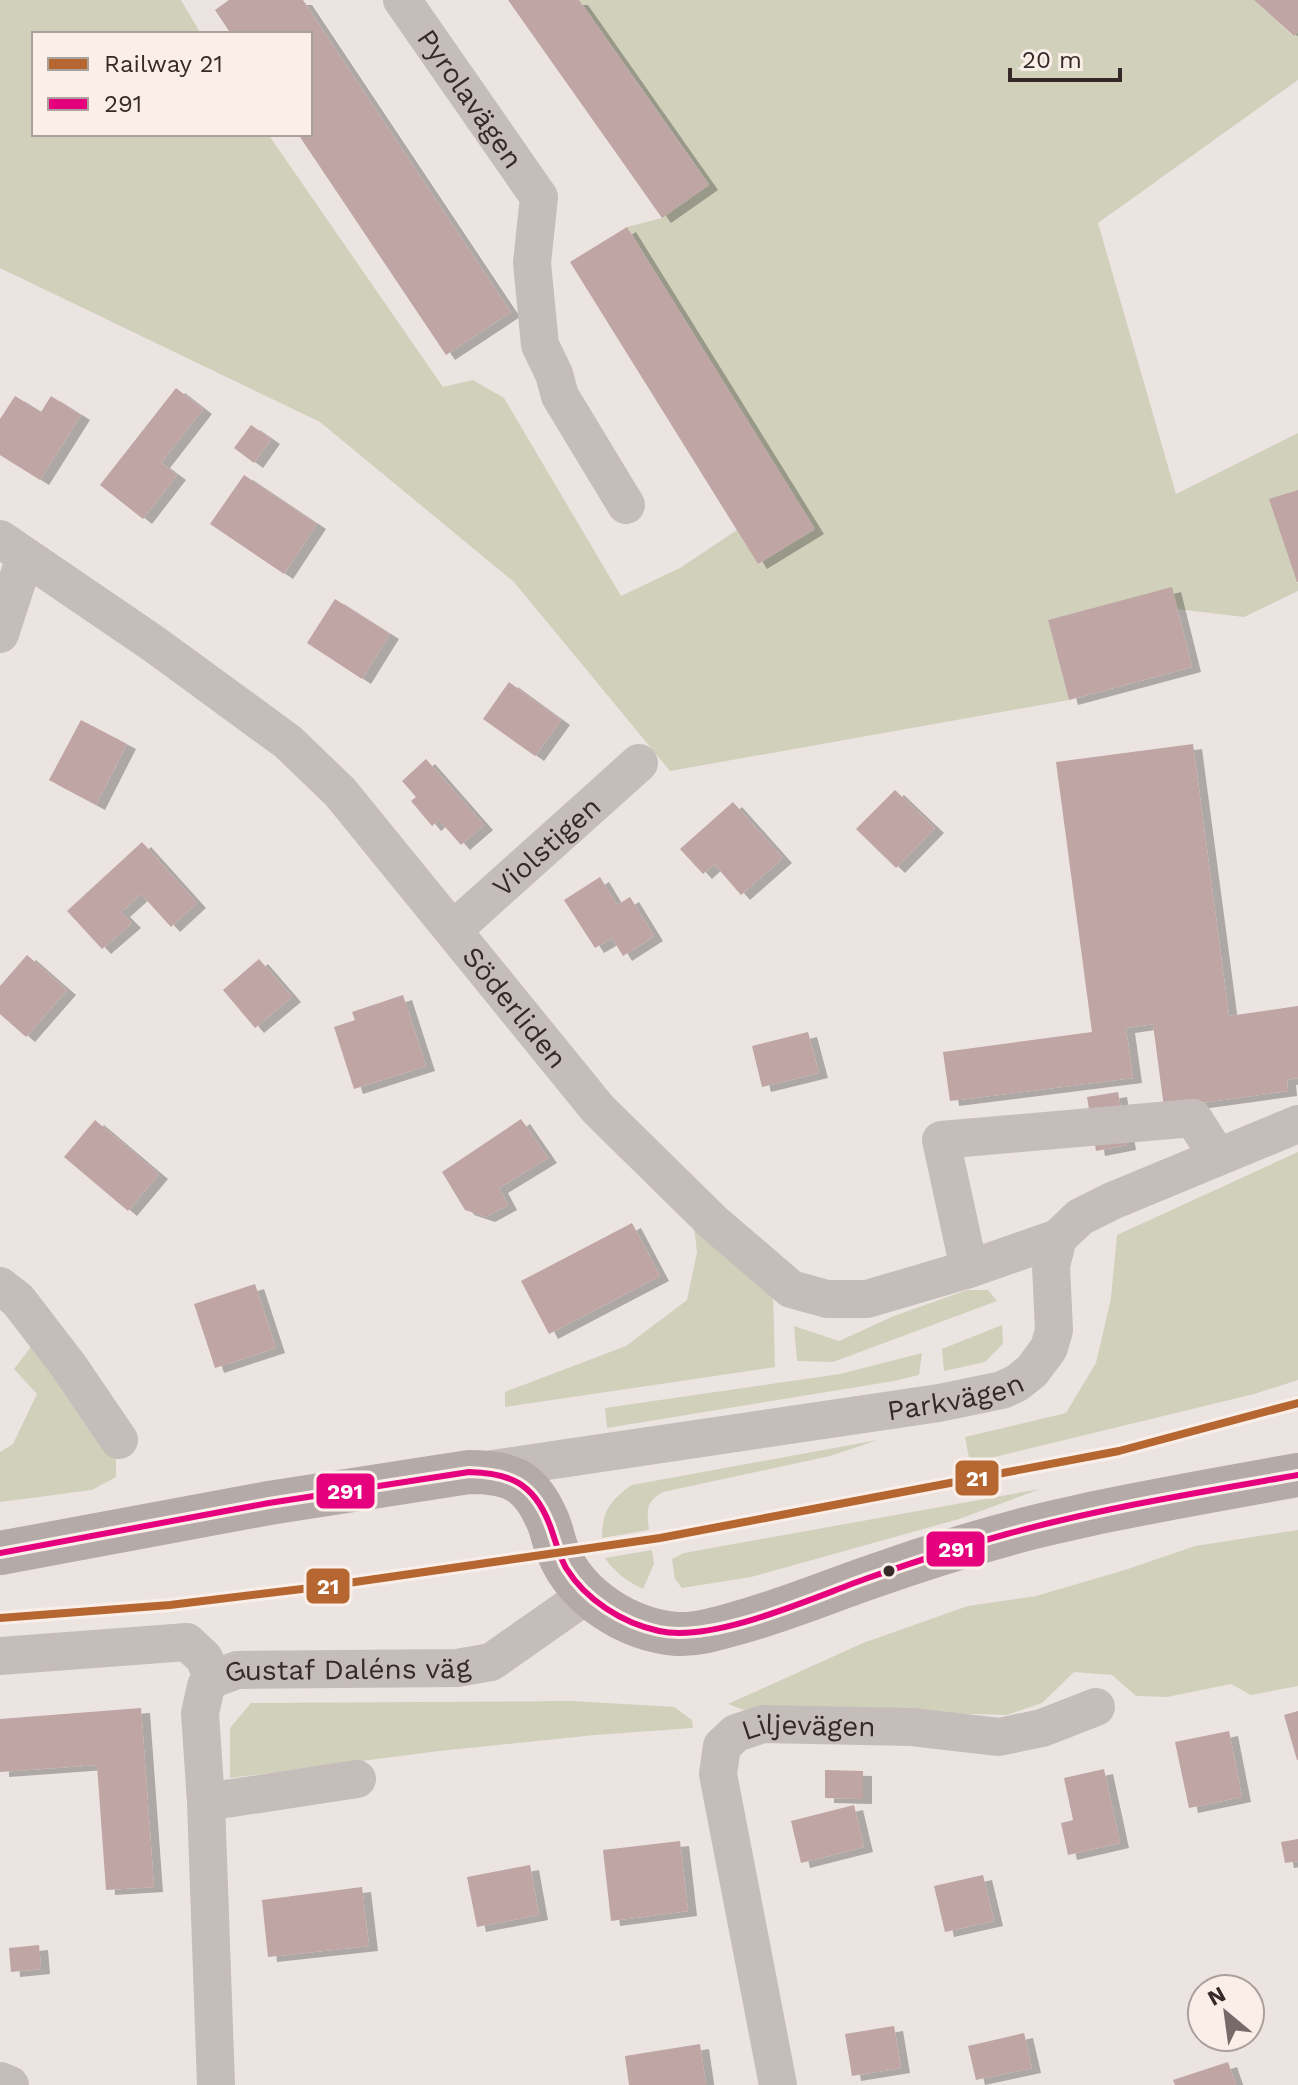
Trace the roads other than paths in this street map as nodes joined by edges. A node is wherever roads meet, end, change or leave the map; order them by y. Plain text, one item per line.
1 (402, 0) edge
2 (626, 505) dead end
3 (13, 548) edge
4 (0, 634) edge
5 (639, 763) dead end
6 (454, 929) junction
7 (1298, 1124) edge
8 (1218, 1157) junction
9 (1058, 1238) junction
10 (969, 1269) junction
11 (0, 1286) edge
12 (119, 1440) dead end
13 (471, 1472) junction
14 (1298, 1475) edge
15 (0, 1553) edge
16 (588, 1594) junction
17 (0, 1656) edge
18 (213, 1679) junction
19 (1096, 1707) dead end
20 (357, 1779) dead end
21 (206, 1802) junction
22 (0, 2081) edge
23 (10, 2085) edge
24 (216, 2085) edge
25 (778, 2085) edge

1 - 2 street, Pyrolavägen
3 - 4 street, Söderliden
3 - 6 street, Söderliden
5 - 6 street, Violstigen
6 - 10 street, Söderliden
7 - 8 street
8 - 9 street
8 - 10 street
9 - 10 street, Söderliden
9 - 13 street, Parkvägen
11 - 12 street
13 - 15 main road
13 - 16 main road
14 - 16 main road
16 - 18 street, Gustaf Daléns väg
17 - 18 street
18 - 21 street, Gustaf Daléns väg
19 - 25 street, Liljevägen
20 - 21 street
21 - 24 street, Gustaf Daléns väg
22 - 23 street

